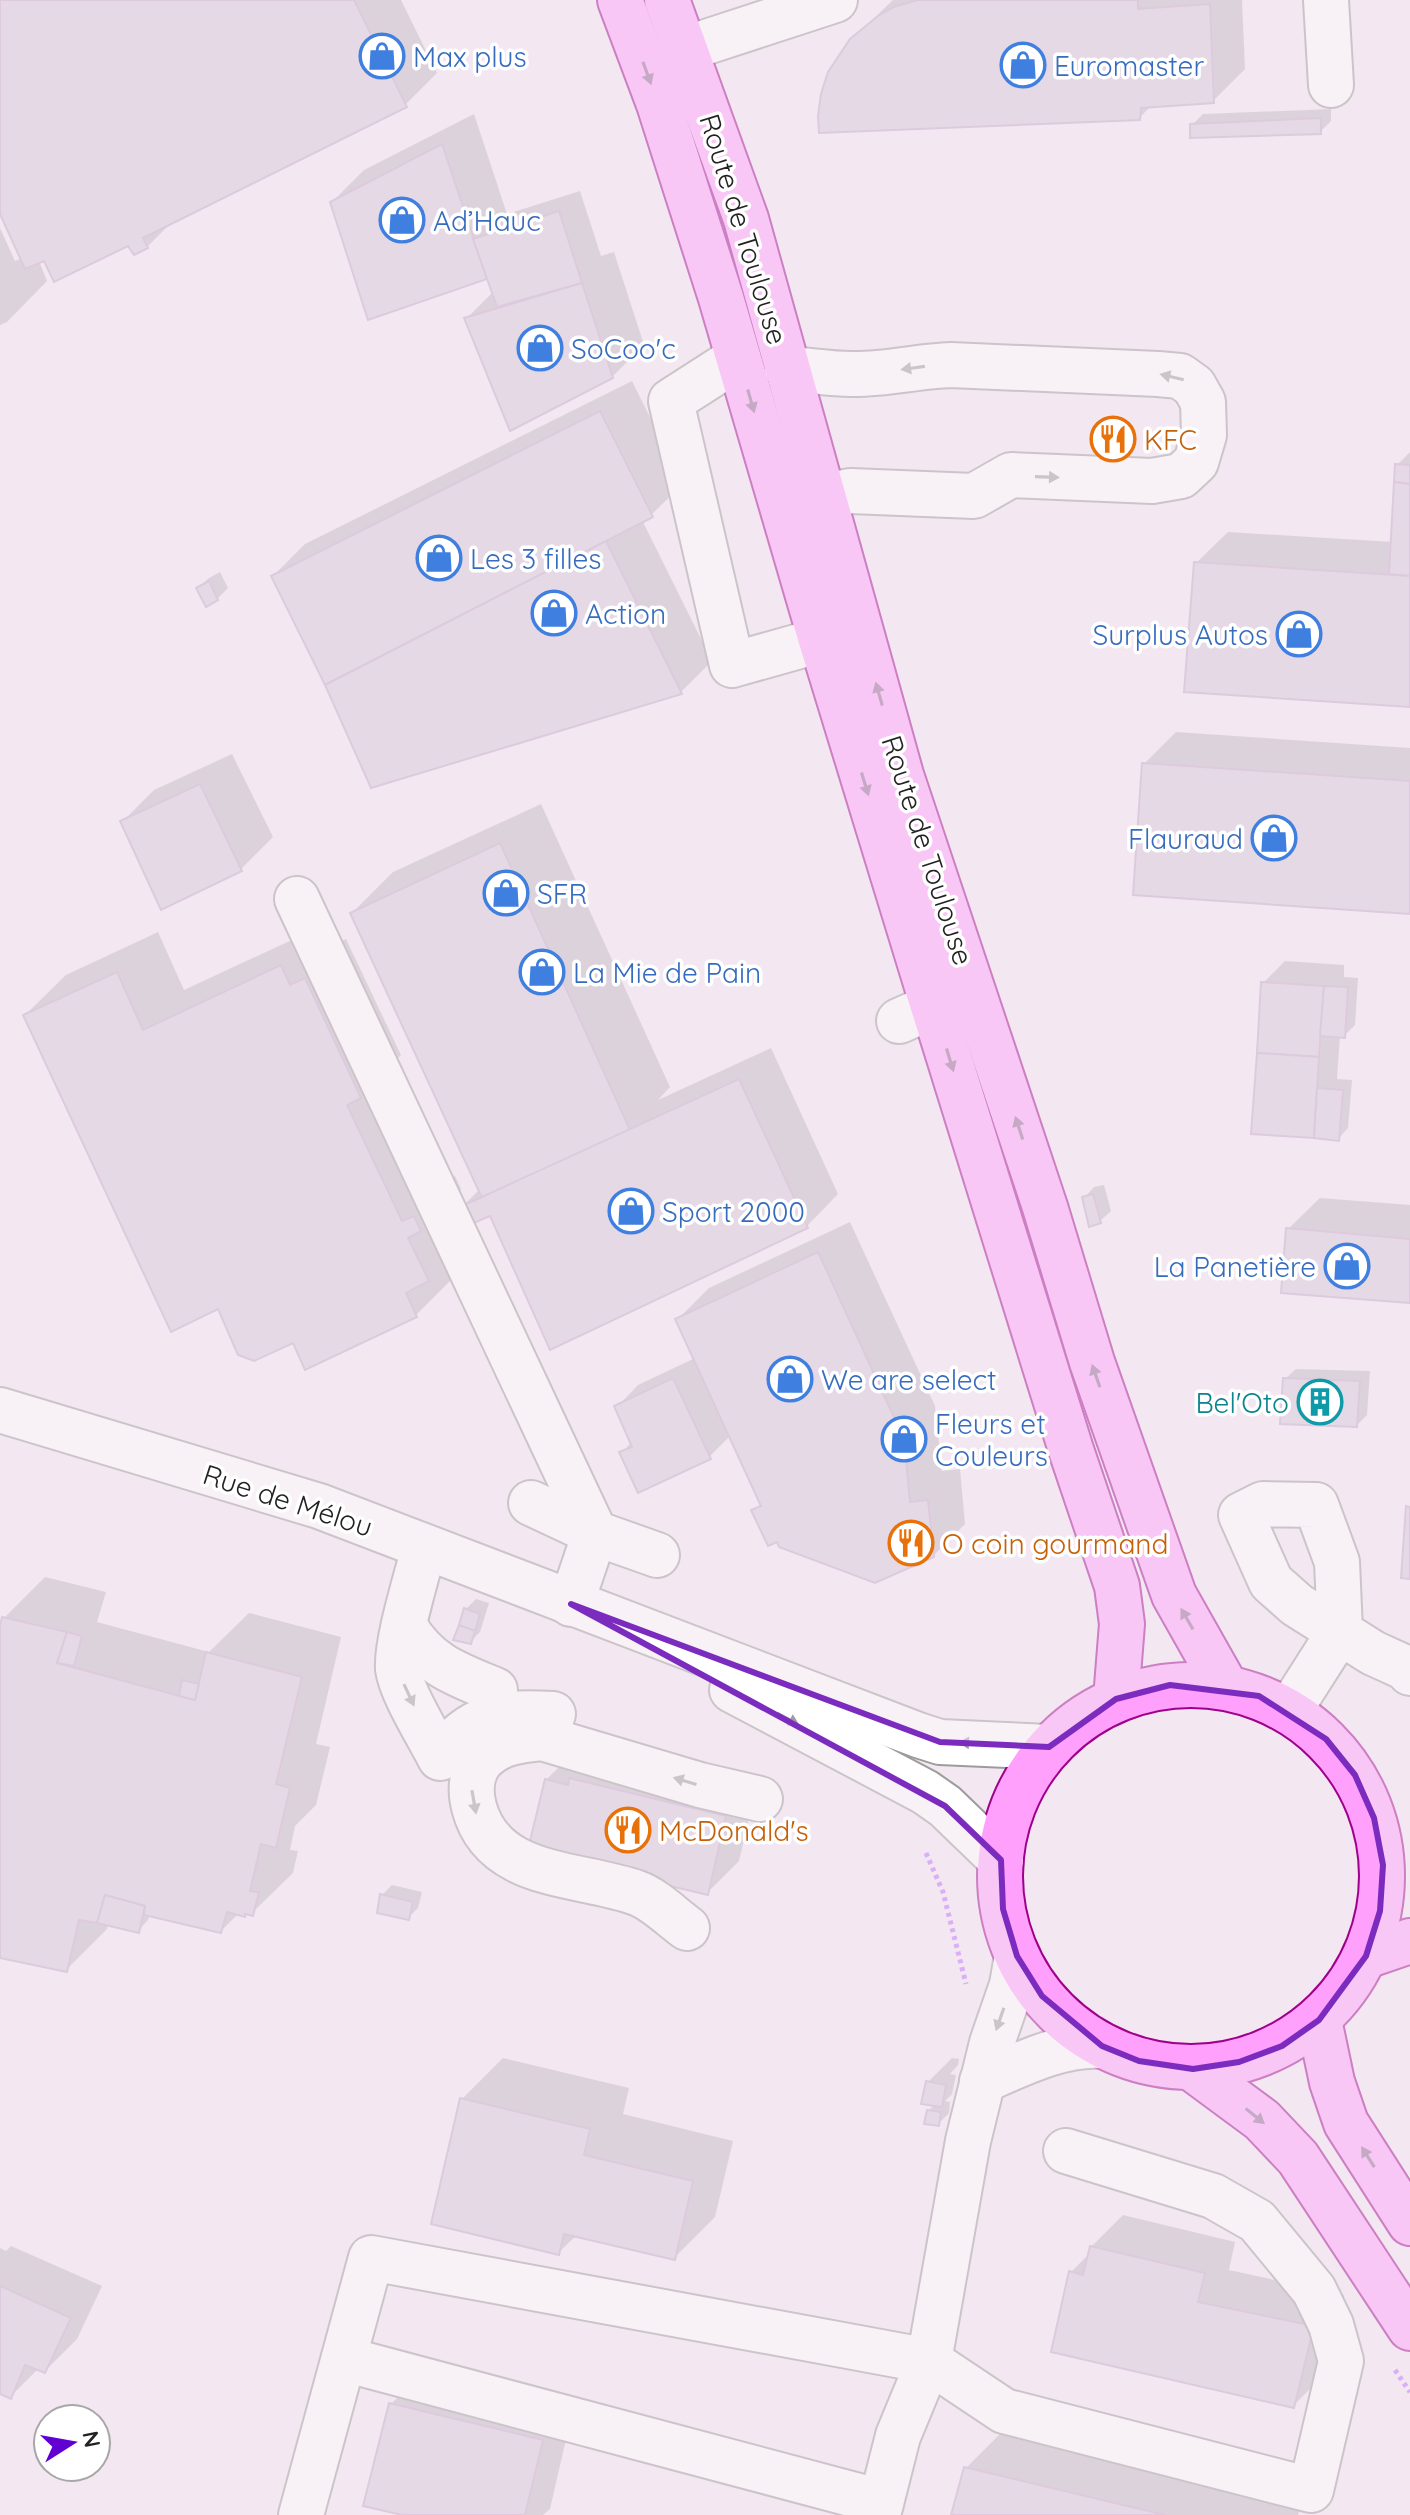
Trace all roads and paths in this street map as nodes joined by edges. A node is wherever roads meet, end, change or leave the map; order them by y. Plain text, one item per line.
1 (620, 0) edge
2 (667, 0) edge
3 (835, 0) edge
4 (1326, 0) edge
5 (685, 49) junction
6 (1331, 85) dead end
7 (738, 358) junction
8 (787, 369) junction
9 (823, 496) junction
10 (821, 640) junction
11 (297, 899) dead end
12 (975, 994) junction
13 (916, 1014) junction
14 (0, 1410) edge
15 (531, 1503) dead end
16 (595, 1533) junction
17 (424, 1547) junction
18 (657, 1555) dead end
19 (571, 1604) junction
20 (405, 1627) junction
21 (1410, 1673) edge
22 (1226, 1687) junction
23 (495, 1690) dead end
24 (1116, 1699) junction
25 (1289, 1711) junction
26 (558, 1714) dead end
27 (1049, 1747) junction
28 (760, 1799) dead end
29 (1392, 1827) edge
30 (920, 1843) dead end
31 (1001, 1860) junction
32 (687, 1928) dead end
33 (1410, 1941) edge
34 (1017, 1956) junction
35 (1366, 1956) junction
36 (968, 1993) dead end
37 (1319, 2020) junction
38 (1102, 2046) junction
39 (1193, 2069) junction
40 (982, 2081) junction
41 (1066, 2151) dead end
42 (1410, 2223) edge
43 (1410, 2328) edge
44 (344, 2359) junction
45 (929, 2361) junction
46 (1310, 2502) edge
47 (879, 2508) edge
48 (301, 2515) edge

1 -> 7 main road
2 - 5 main road, Route de Toulouse
3 - 5 street
4 - 6 street
5 - 8 main road, Route de Toulouse
7 -> 10 main road
7 - 10 street
8 - 9 main road, Route de Toulouse
9 -> 8 street
12 -> 9 main road, Route de Toulouse
10 -> 13 main road
11 - 16 street
12 - 13 street
22 -> 12 main road, Route de Toulouse
13 -> 24 main road
14 - 17 street, Rue de Mélou
15 - 16 street
16 - 18 street
16 - 19 street
17 - 19 street, Rue de Mélou
17 - 20 street
27 -> 19 street, Rue de Mélou
19 -> 31 street, Rue de Mélou
20 - 23 street
20 -> 26 street
21 - 25 street
22 - 24 main road
22 - 25 main road
24 - 27 main road
25 - 29 main road
27 - 31 main road
28 -> 32 street
29 - 35 main road
30 - 36 path
31 - 34 main road
33 - 35 main road
34 - 38 main road
34 -> 40 street
35 - 37 main road
37 - 39 main road
42 -> 37 main road
38 - 39 main road
38 - 40 street
39 -> 43 main road
40 - 45 street
41 - 46 street
44 - 45 street
44 - 47 street
44 - 48 street
45 - 46 street
45 - 47 street

